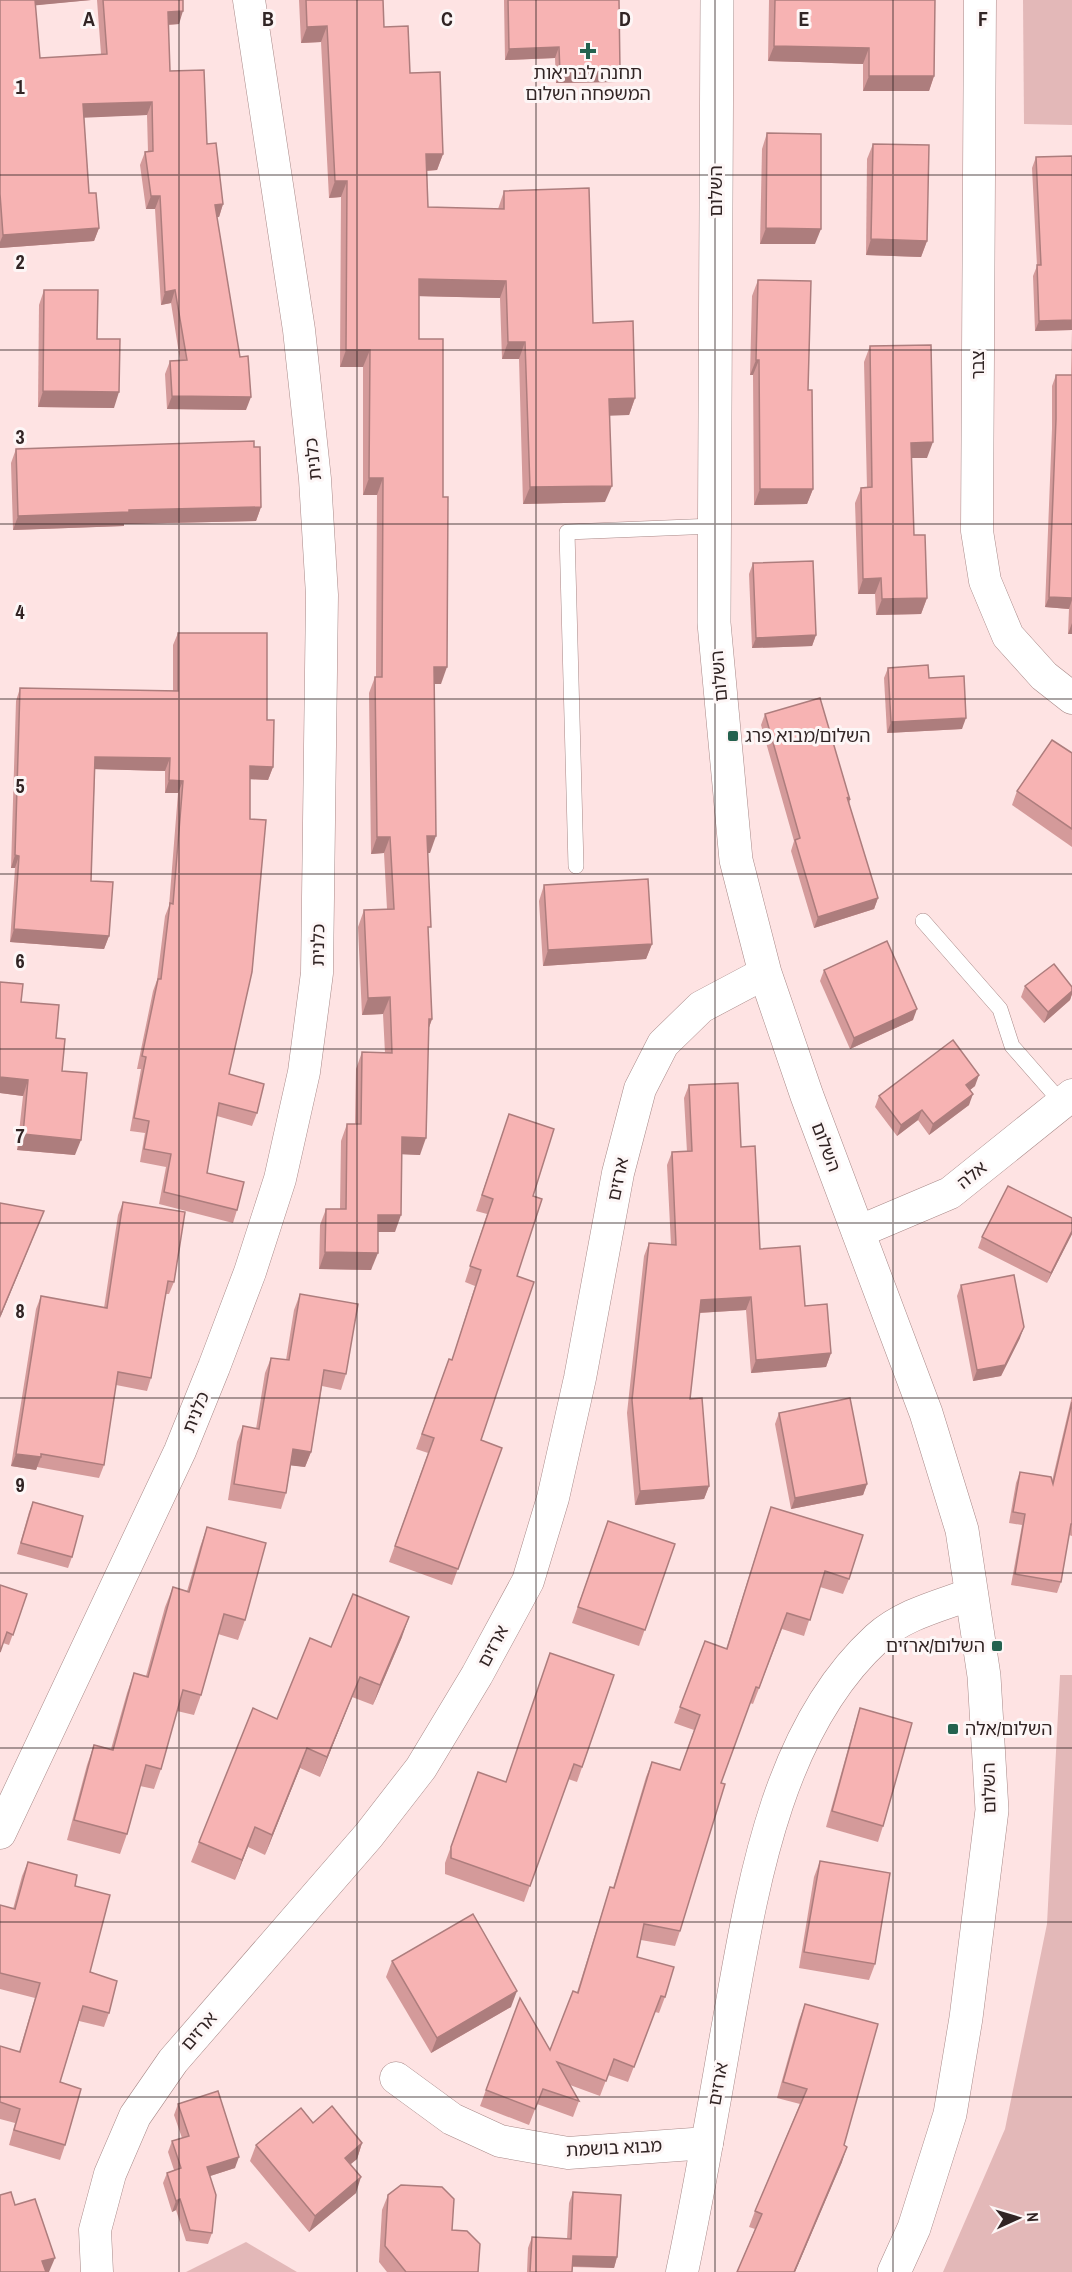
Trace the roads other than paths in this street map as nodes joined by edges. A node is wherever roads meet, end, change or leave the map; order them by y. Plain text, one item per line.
1 (249, 0) edge
2 (717, 0) edge
3 (980, 0) edge
4 (714, 526) junction
5 (1072, 698) edge
6 (576, 866) dead end
7 (923, 921) dead end
8 (765, 973) junction
9 (1067, 1099) edge
10 (858, 1232) junction
11 (971, 1594) junction
12 (0, 1833) edge
13 (396, 2078) dead end
14 (707, 2143) junction
15 (97, 2272) edge
16 (682, 2272) edge
17 (894, 2272) edge

1 - 12 street, כלנית
2 - 4 street, השלום
3 - 5 street, צבר
4 - 6 lane
4 - 8 street, השלום
7 - 9 lane
8 - 10 street, השלום
8 - 15 street, ארזים
9 - 10 street, אלה
10 - 11 street, השלום
11 - 14 street, ארזים
11 - 17 street, השלום
13 - 14 street, מבוא בושמת
14 - 16 street, ארזים

